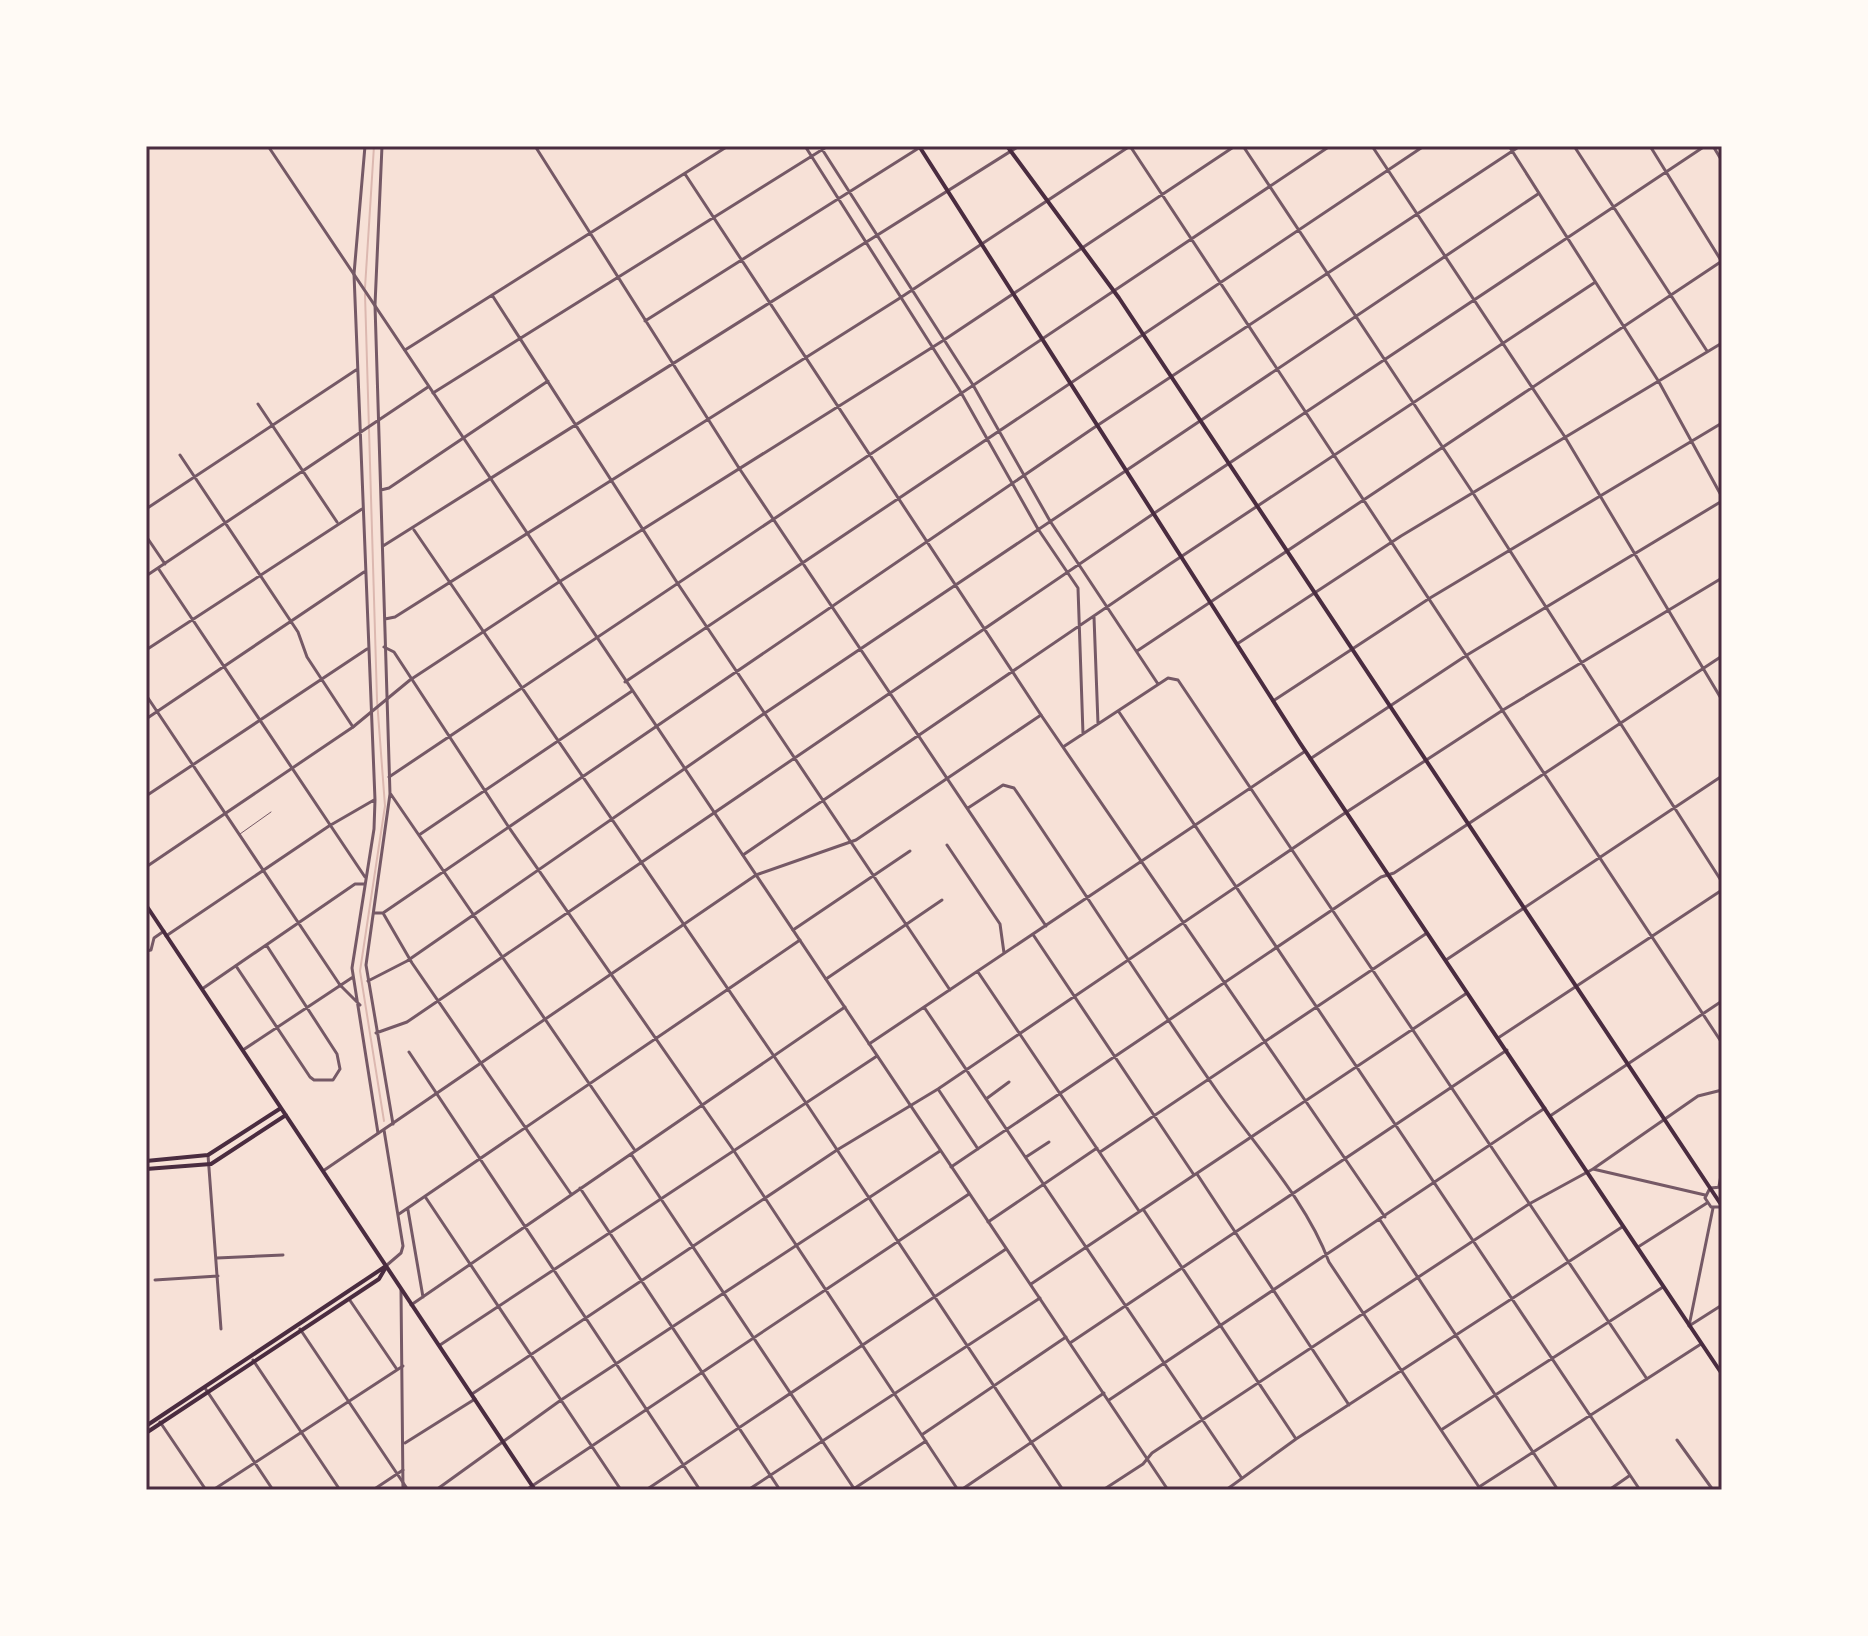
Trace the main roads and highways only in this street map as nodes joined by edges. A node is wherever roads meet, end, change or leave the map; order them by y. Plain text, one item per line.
1 (920, 146) edge
2 (1009, 149) edge
3 (146, 905) edge
4 (281, 1108) junction
5 (286, 1115) junction
6 (146, 1161) edge
7 (146, 1169) edge
8 (1722, 1207) edge
9 (386, 1266) junction
10 (300, 1328) junction
11 (1721, 1370) edge
12 (159, 1421) junction
13 (146, 1426) edge
14 (146, 1433) edge
15 (534, 1488) edge

1 - 11 main road
2 - 8 main road
3 - 4 main road
4 - 5 main road
4 - 6 main road
5 - 7 main road
5 - 9 main road
9 - 10 main road
9 - 10 main road
9 - 15 main road
10 - 12 main road
12 - 13 main road
12 - 14 main road

